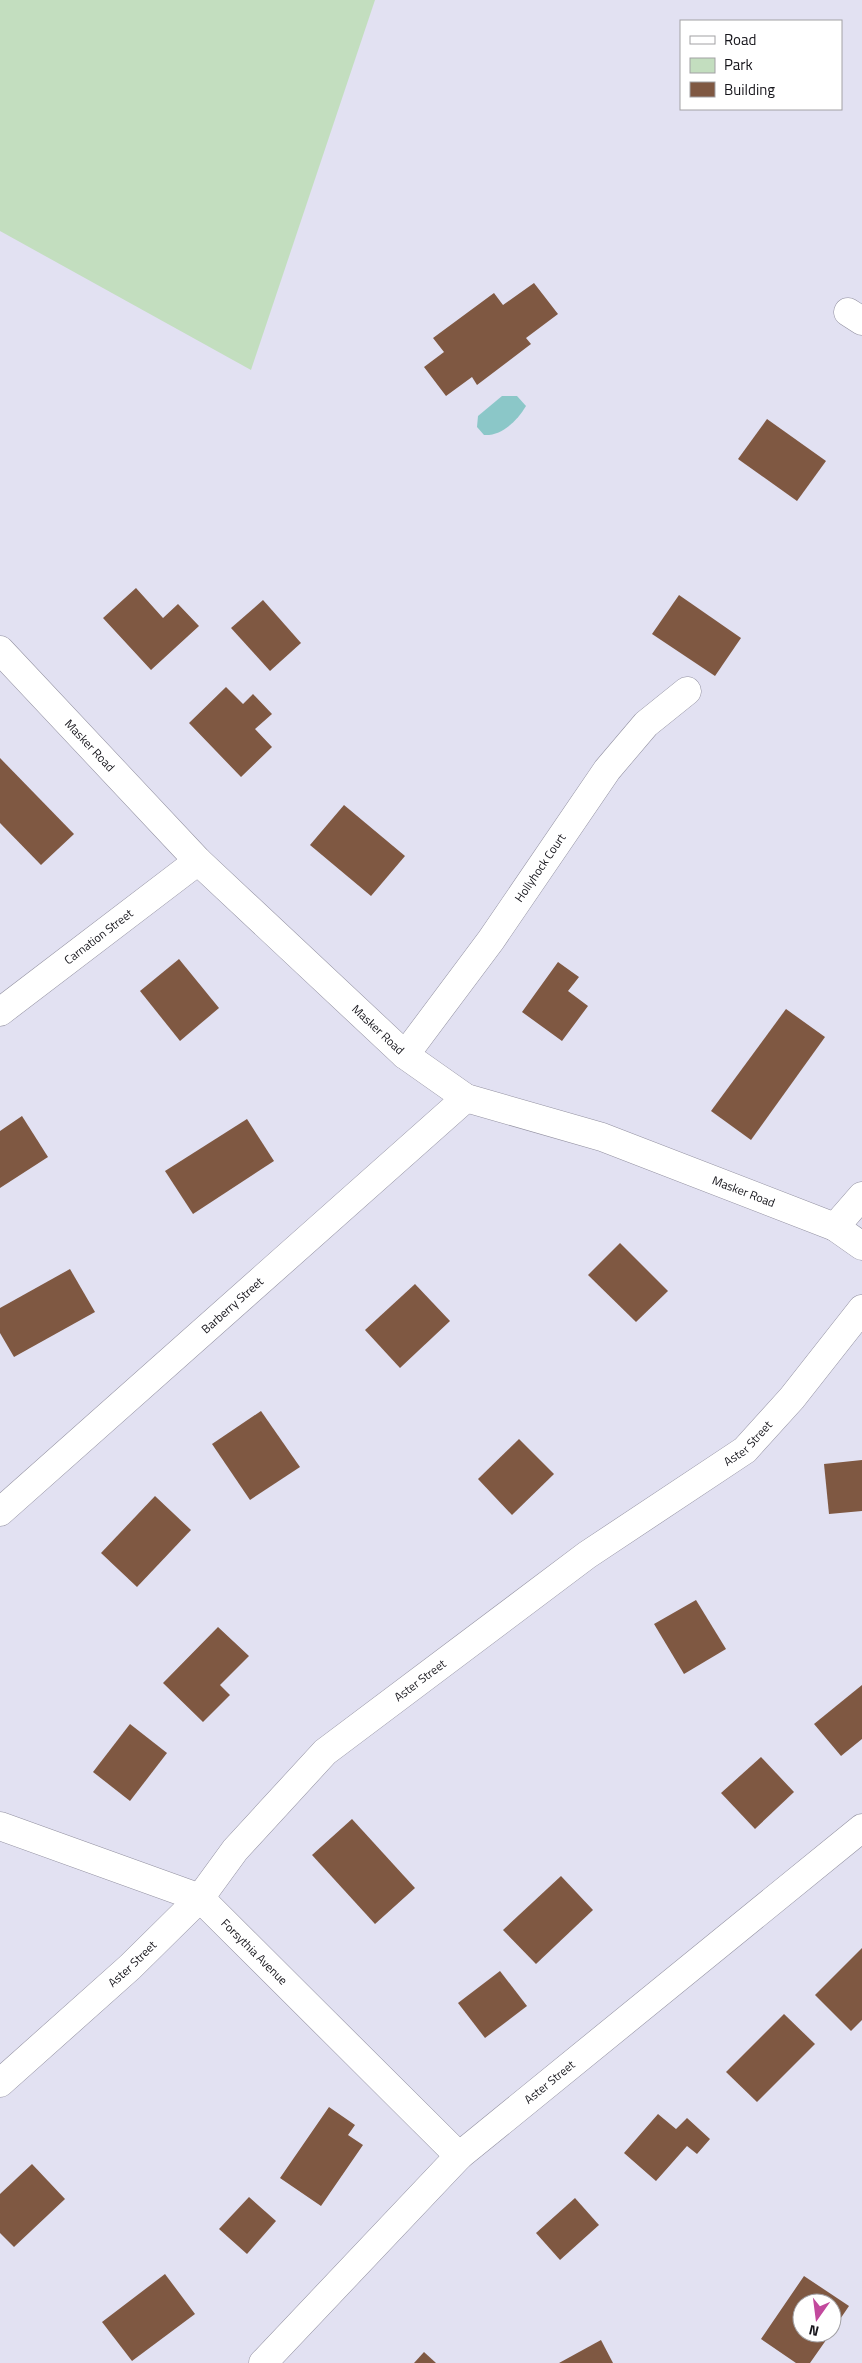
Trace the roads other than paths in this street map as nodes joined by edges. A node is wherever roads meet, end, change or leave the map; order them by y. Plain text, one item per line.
1 (0, 650) edge
2 (687, 691) dead end
3 (198, 861) junction
4 (0, 1012) edge
5 (405, 1055) junction
6 (466, 1098) junction
7 (862, 1196) edge
8 (835, 1227) junction
9 (862, 1246) edge
10 (862, 1309) edge
11 (0, 1512) edge
12 (0, 1826) edge
13 (862, 1828) edge
14 (200, 1898) junction
15 (0, 2083) edge
16 (459, 2156) junction
17 (262, 2363) edge

1 - 3 street, Masker Road
2 - 5 street, Hollyhock Court
3 - 4 street, Carnation Street
3 - 5 street, Masker Road
5 - 6 street, Masker Road
6 - 8 street, Masker Road
6 - 11 street, Barberry Street
7 - 8 street
8 - 9 street, Masker Road
10 - 14 street, Aster Street
12 - 14 street, Forsythia Avenue
13 - 16 street, Aster Street
14 - 15 street, Aster Street
14 - 16 street, Forsythia Avenue
16 - 17 street, Aster Street

